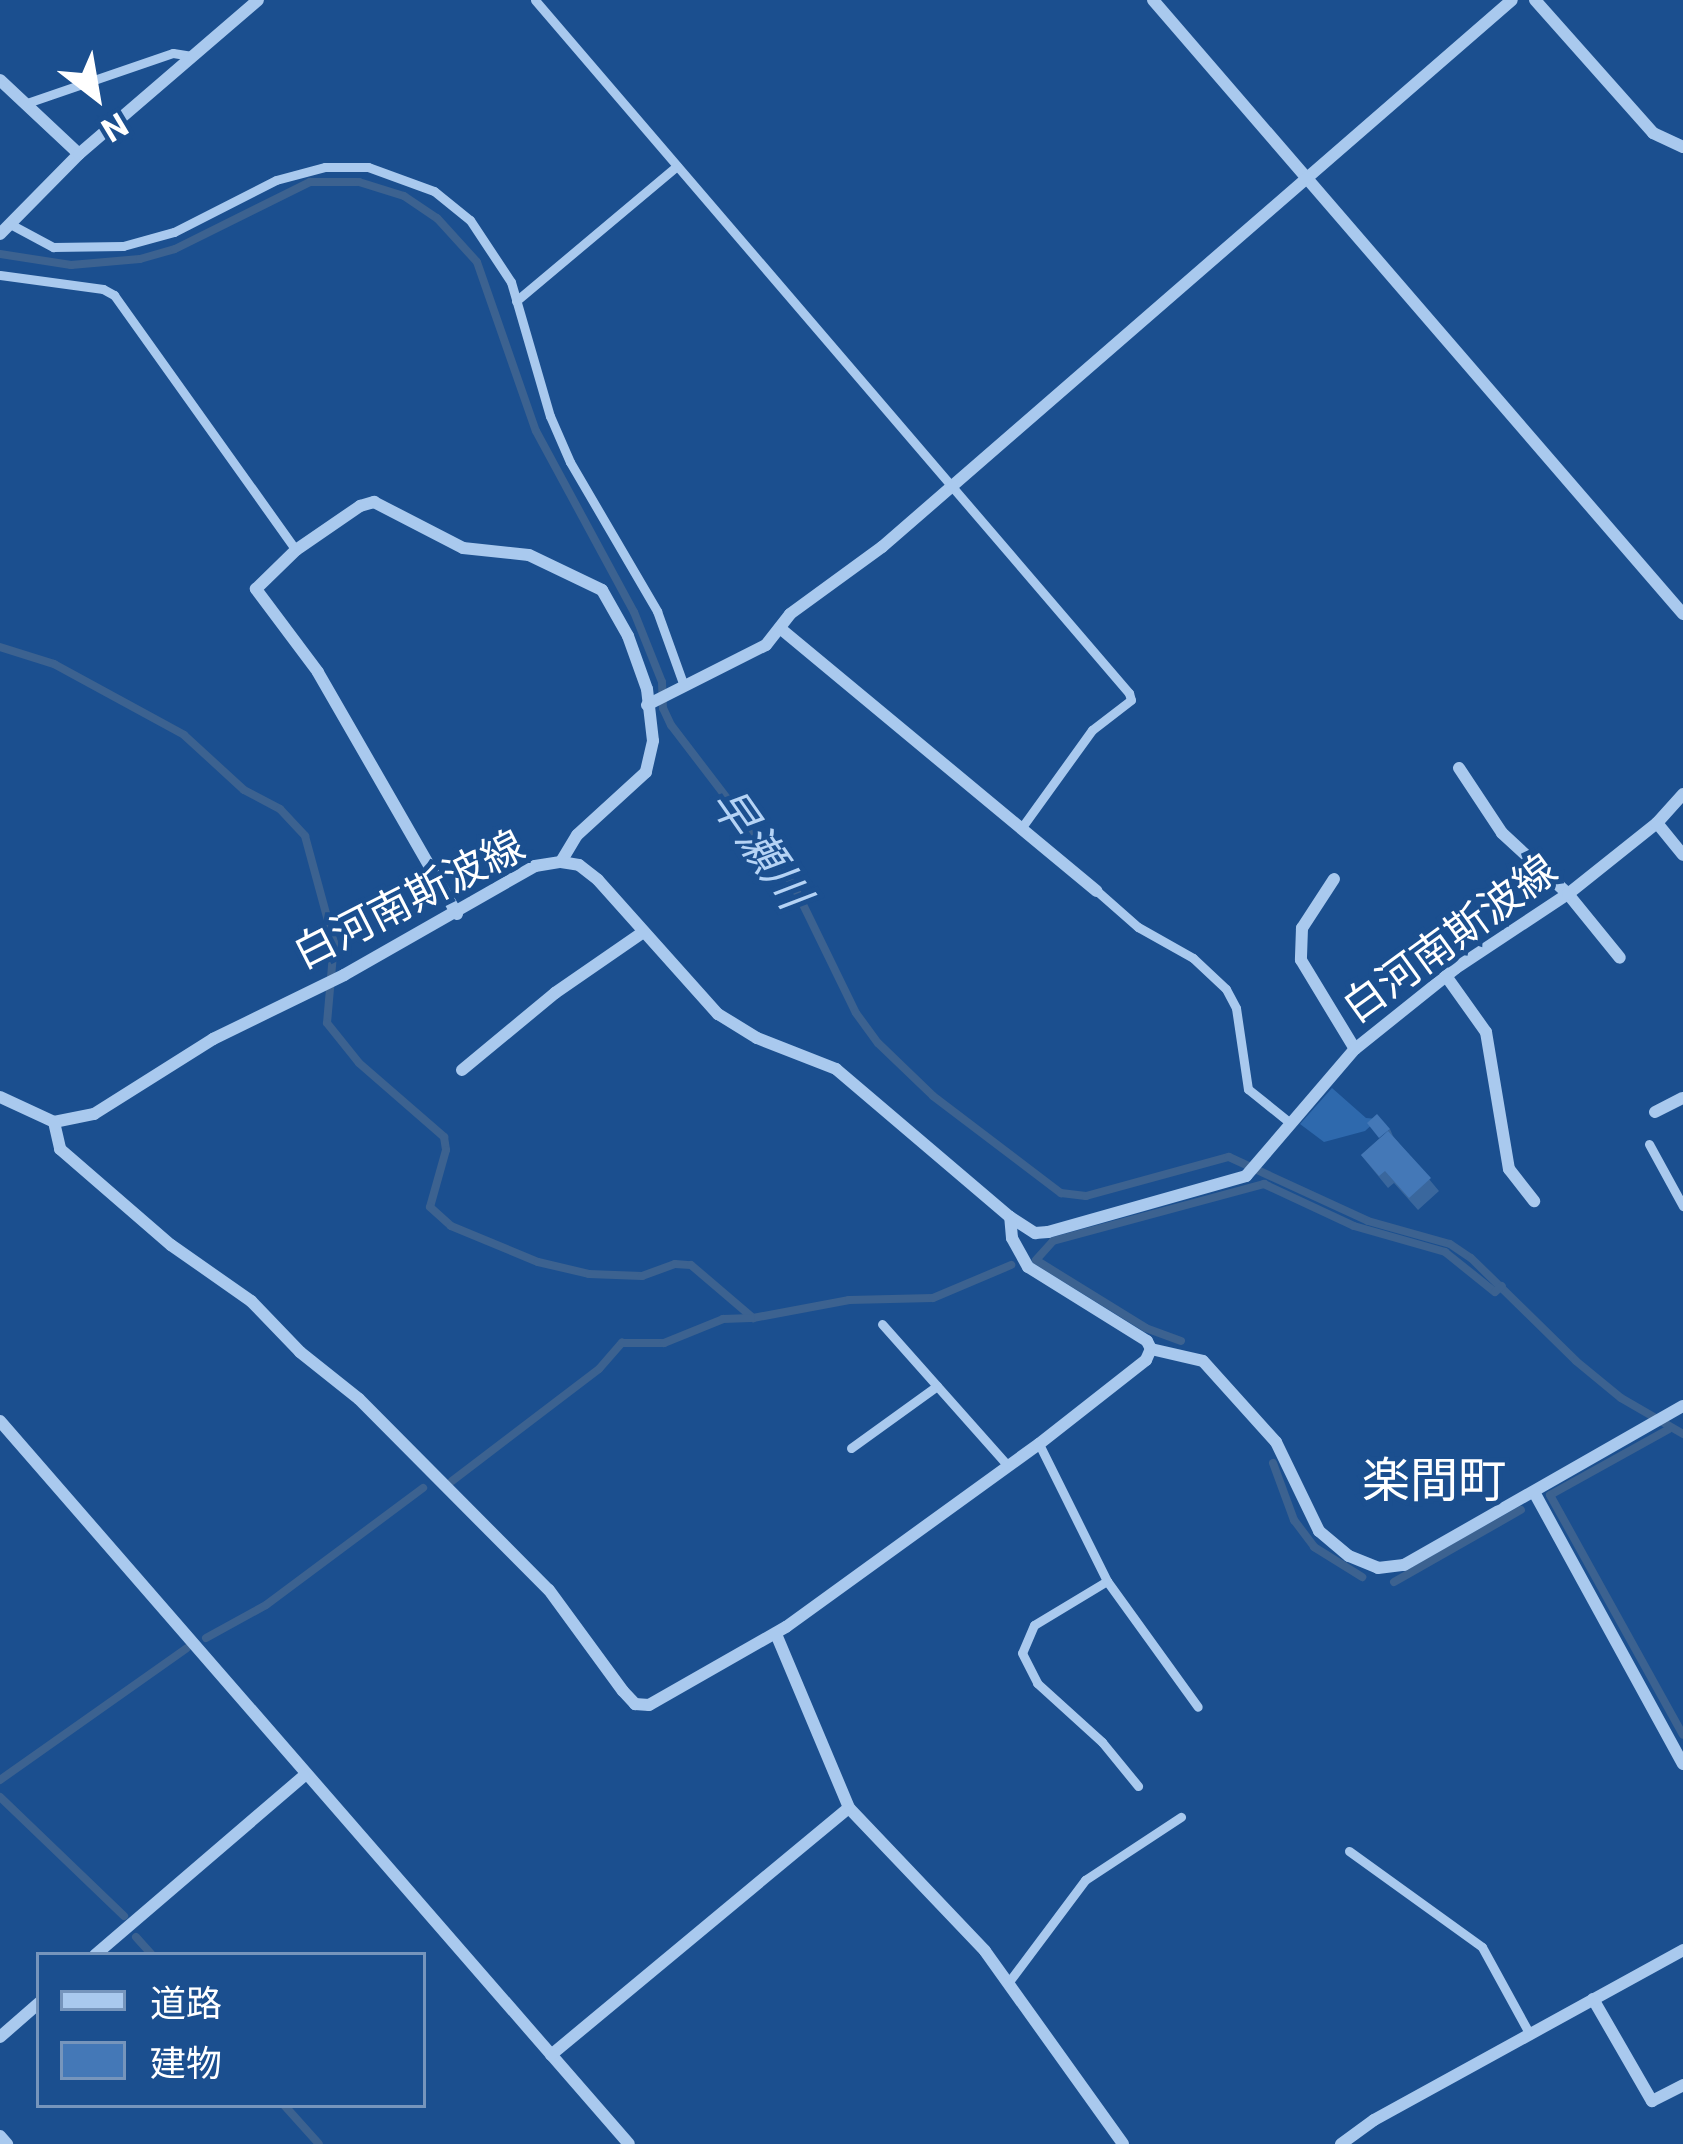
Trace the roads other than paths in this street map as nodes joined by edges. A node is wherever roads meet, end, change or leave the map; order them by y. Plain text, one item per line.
1 (258, 0) edge
2 (535, 0) edge
3 (1153, 0) edge
4 (1512, 0) edge
5 (1535, 0) edge
6 (192, 56) junction
7 (0, 80) edge
8 (27, 103) junction
9 (1683, 147) edge
10 (79, 154) junction
11 (677, 166) junction
12 (1307, 178) junction
13 (6, 230) edge
14 (0, 275) edge
15 (516, 301) junction
16 (954, 483) junction
17 (296, 550) junction
18 (1683, 614) edge
19 (781, 629) junction
20 (679, 689) junction
21 (650, 703) junction
22 (1459, 768) dead end
23 (1683, 794) edge
24 (1657, 823) junction
25 (1022, 827) junction
26 (1683, 855) edge
27 (561, 862) junction
28 (1334, 879) dead end
29 (1097, 891) joint
30 (1568, 894) junction
31 (457, 914) junction
32 (642, 933) junction
33 (1620, 958) dead end
34 (1446, 976) junction
35 (1355, 1049) junction
36 (462, 1070) dead end
37 (0, 1097) edge
38 (1683, 1098) edge
39 (1655, 1112) dead end
40 (54, 1122) junction
41 (1289, 1122) junction
42 (1649, 1144) dead end
43 (1534, 1201) dead end
44 (1683, 1206) edge
45 (1010, 1217) junction
46 (882, 1324) dead end
47 (1151, 1348) junction
48 (937, 1386) junction
49 (1683, 1406) edge
50 (0, 1421) edge
51 (1039, 1444) junction
52 (851, 1448) dead end
53 (1009, 1466) junction
54 (1534, 1492) junction
55 (1107, 1581) junction
56 (776, 1634) junction
57 (1198, 1708) dead end
58 (1683, 1764) edge
59 (304, 1776) junction
60 (1138, 1786) dead end
61 (850, 1808) junction
62 (1181, 1816) dead end
63 (1349, 1851) dead end
64 (1683, 1950) edge
65 (99, 1952) edge
66 (1008, 1983) junction
67 (1592, 2000) junction
68 (36, 2006) edge
69 (1529, 2033) junction
70 (0, 2037) edge
71 (550, 2055) junction
72 (1683, 2085) edge
73 (0, 2136) edge
74 (7, 2144) edge
75 (629, 2144) edge
76 (1123, 2144) edge
77 (1341, 2144) edge

1 - 6 street
2 - 11 lane
3 - 12 street
4 - 12 street
5 - 9 street
6 - 8 lane
6 - 10 street
7 - 8 street
8 - 10 street
10 - 13 street
11 - 15 lane
11 - 16 lane
12 - 16 street
12 - 18 street
13 - 15 lane
14 - 17 lane
15 - 20 lane
16 - 19 street
16 - 25 lane
17 - 21 street
17 - 31 street
19 - 20 street
19 - 25 street
20 - 21 street
21 - 27 street
22 - 30 street
23 - 24 street, 白河南斯波線
24 - 26 street
24 - 30 street, 白河南斯波線
25 - 29 street
27 - 31 street, 白河南斯波線
27 - 32 street, 白河南斯波線
28 - 35 street
29 - 41 lane
30 - 33 street
30 - 34 street, 白河南斯波線
31 - 40 street, 白河南斯波線
32 - 36 street
32 - 45 street, 白河南斯波線
34 - 35 street, 白河南斯波線
34 - 43 street
35 - 41 street, 白河南斯波線
37 - 40 street
38 - 39 street
40 - 56 street
41 - 45 street, 白河南斯波線
42 - 44 lane
45 - 47 street
46 - 48 lane
47 - 51 street
47 - 54 street
48 - 52 lane
48 - 53 lane
49 - 54 street
50 - 59 street
51 - 53 street
51 - 55 lane
53 - 56 street
54 - 58 street
55 - 57 lane
55 - 60 lane
56 - 61 street
59 - 65 street
59 - 71 street
61 - 66 street
61 - 71 street
62 - 66 lane
63 - 69 lane
64 - 67 street
66 - 76 street
67 - 69 street
67 - 72 street
68 - 70 street
69 - 77 street
71 - 75 street
73 - 74 street

